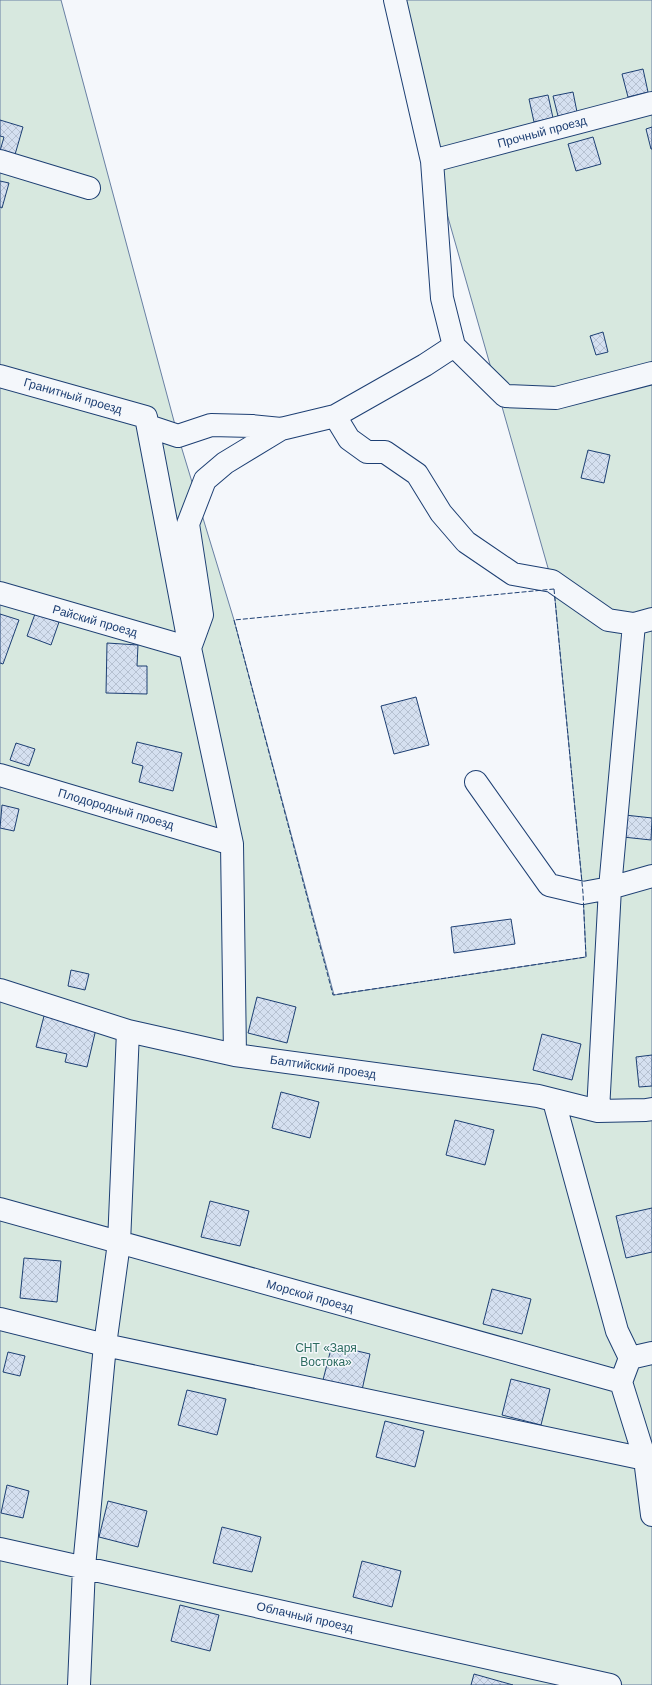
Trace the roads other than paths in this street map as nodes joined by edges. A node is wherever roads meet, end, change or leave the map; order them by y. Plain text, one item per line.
1 (395, 0) edge
2 (652, 103) edge
3 (0, 161) edge
4 (432, 161) junction
5 (89, 188) dead end
6 (454, 346) junction
7 (652, 373) edge
8 (0, 376) edge
9 (335, 416) junction
10 (147, 421) junction
11 (281, 429) junction
12 (0, 593) edge
13 (643, 622) edge
14 (190, 648) junction
15 (0, 775) edge
16 (476, 782) dead end
17 (232, 844) junction
18 (652, 876) edge
19 (610, 888) junction
20 (0, 990) edge
21 (128, 1031) junction
22 (235, 1055) junction
23 (554, 1101) junction
24 (652, 1109) edge
25 (598, 1110) junction
26 (0, 1209) edge
27 (119, 1243) junction
28 (0, 1319) edge
29 (105, 1345) junction
30 (652, 1353) edge
31 (630, 1358) junction
32 (621, 1382) junction
33 (645, 1460) junction
34 (652, 1516) edge
35 (0, 1548) edge
36 (84, 1567) junction
37 (79, 1685) edge
38 (610, 1685) edge

1 - 4 lane
2 - 4 lane, Прочный проезд
3 - 5 lane
4 - 6 lane
6 - 7 lane
6 - 9 lane
8 - 10 lane, Гранитный проезд
9 - 11 lane
9 - 13 lane
10 - 11 lane, Гранитный проезд
10 - 14 lane
11 - 14 lane
12 - 14 lane, Райский проезд
13 - 19 lane
14 - 17 lane
15 - 17 lane, Плодородный проезд
16 - 19 lane
17 - 22 lane
18 - 19 lane
19 - 25 lane
20 - 21 lane, Балтийский проезд
21 - 22 lane, Балтийский проезд
21 - 27 lane
22 - 23 lane, Балтийский проезд
23 - 25 lane, Балтийский проезд
23 - 31 lane
24 - 25 lane, Балтийский проезд
26 - 27 lane, Морской проезд
27 - 29 lane
27 - 32 lane, Морской проезд
28 - 29 lane
29 - 33 lane
29 - 36 lane
30 - 31 lane
31 - 32 lane
32 - 33 lane
33 - 34 lane
35 - 36 lane, Облачный проезд
36 - 37 lane
36 - 38 lane, Облачный проезд

